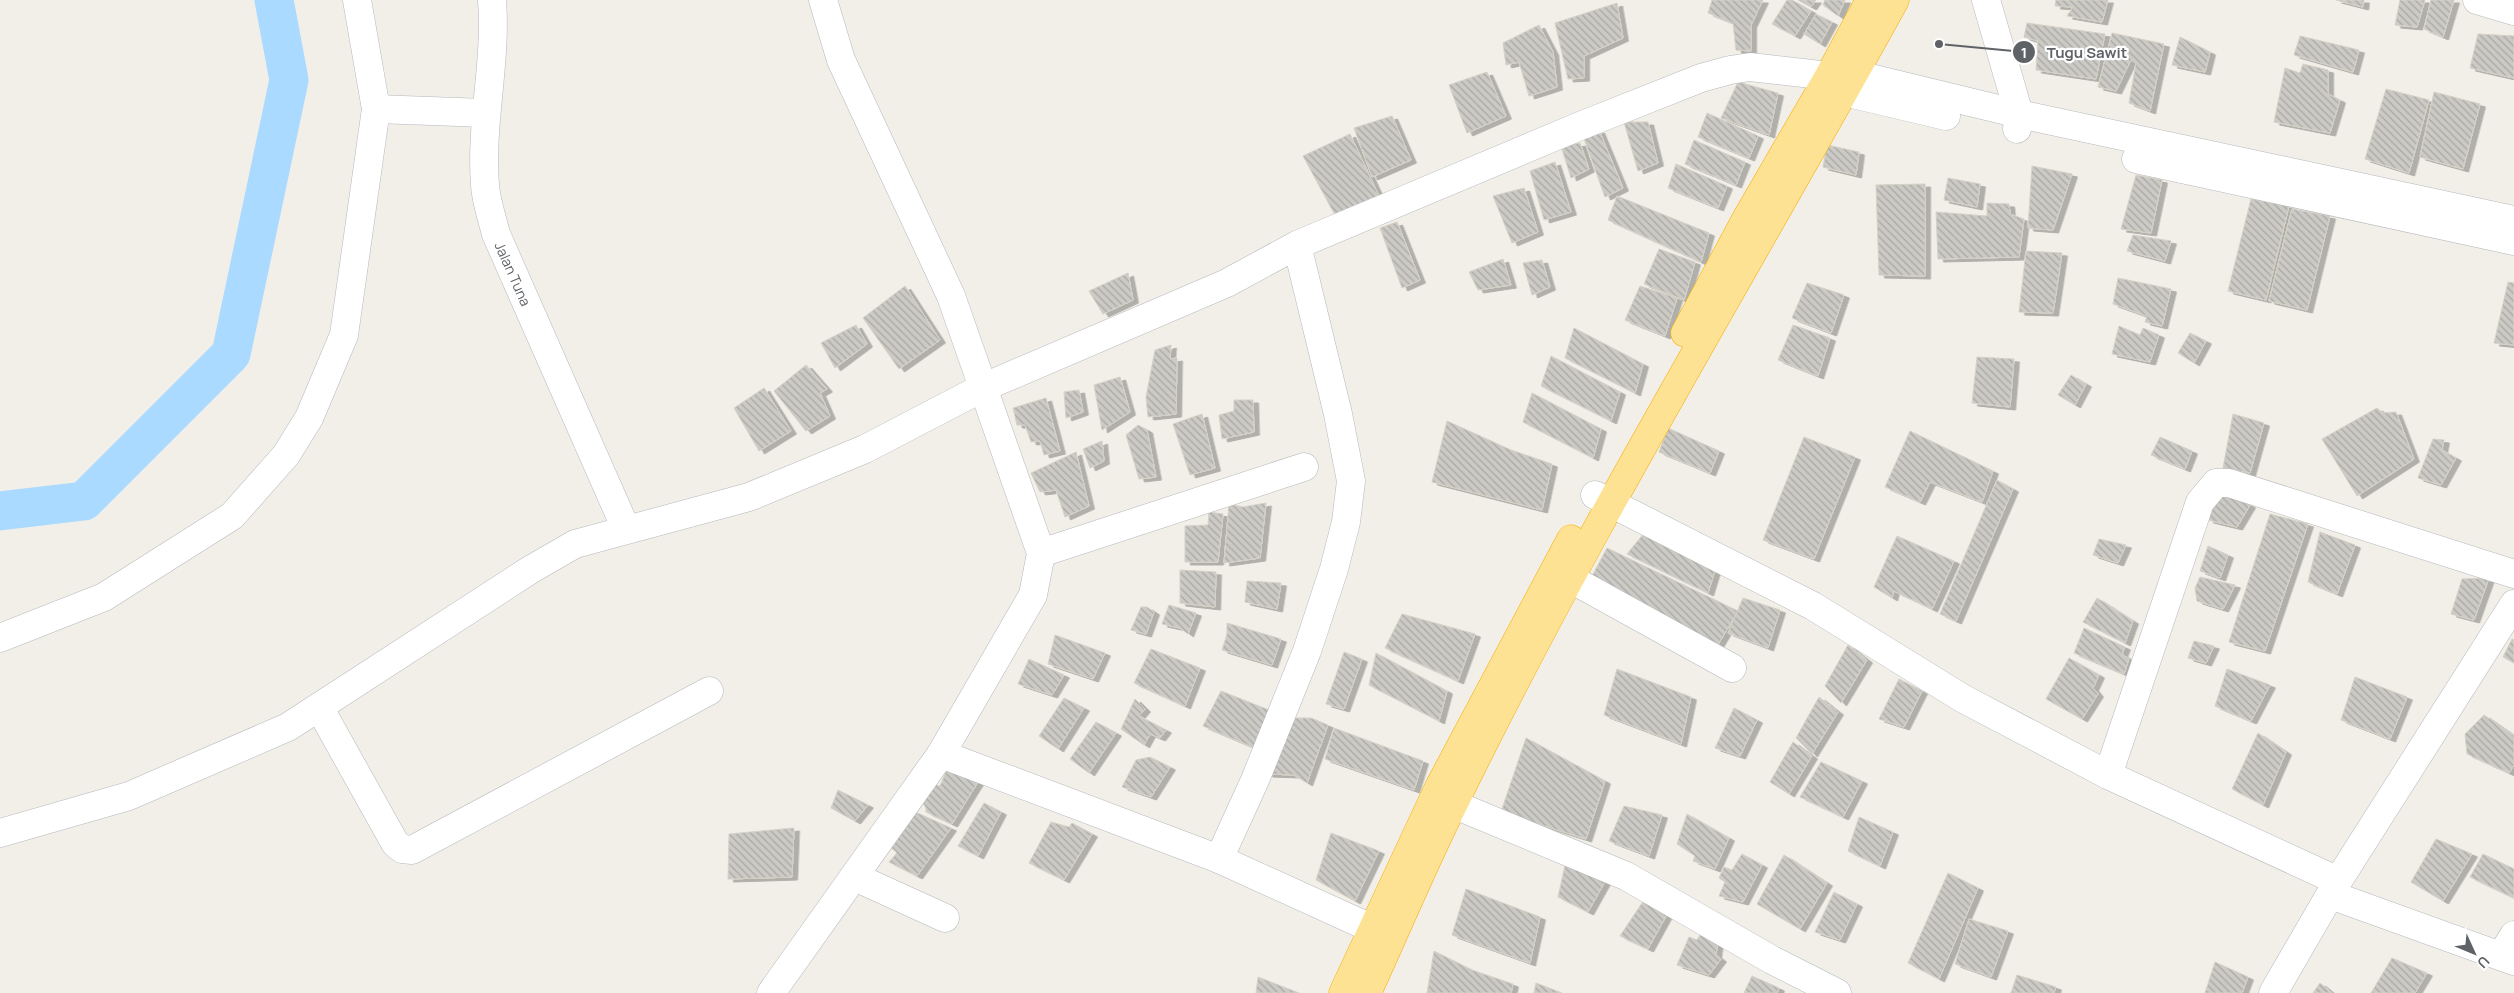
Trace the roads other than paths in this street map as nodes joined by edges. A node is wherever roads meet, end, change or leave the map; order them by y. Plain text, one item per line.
1 (357, 0) edge
2 (492, 0) edge
3 (823, 0) edge
4 (1870, 0) edge
5 (1895, 0) edge
6 (1986, 0) edge
7 (2477, 0) edge
8 (2514, 11) edge
9 (1843, 80) junction
10 (376, 109) junction
11 (486, 113) junction
12 (2017, 123) junction
13 (2514, 220) edge
14 (2514, 241) edge
15 (1297, 245) junction
16 (982, 388) junction
17 (1304, 467) dead end
18 (1603, 500) junction
19 (626, 529) junction
20 (1041, 553) junction
21 (2514, 574) edge
22 (1571, 579) junction
23 (2514, 604) edge
24 (0, 638) edge
25 (1732, 668) dead end
26 (709, 691) dead end
27 (318, 707) junction
28 (941, 754) junction
29 (2108, 775) junction
30 (1453, 804) junction
31 (0, 834) edge
32 (1219, 859) junction
33 (856, 877) junction
34 (2334, 888) junction
35 (945, 918) dead end
36 (1373, 929) junction
37 (2510, 951) edge
38 (771, 993) edge
39 (1343, 993) edge
40 (1367, 993) edge
41 (1837, 993) edge
42 (2273, 993) edge

1 - 10 street
2 - 11 street, Jalan Tuna
3 - 16 street
4 - 9 highway
5 - 9 highway
6 - 12 street
7 - 8 street
9 - 12 street
9 - 15 street
9 - 18 highway
10 - 11 street
10 - 24 street
11 - 19 street, Jalan Tuna
12 - 13 street
12 - 14 street
15 - 16 street
15 - 32 street
16 - 19 street
16 - 20 street
17 - 20 street
18 - 22 highway
18 - 29 street
18 - 36 highway
19 - 27 street
20 - 28 street
21 - 29 street
22 - 25 street
22 - 30 highway
23 - 34 street
26 - 27 street
27 - 31 street
28 - 32 street
28 - 33 street
29 - 34 street
30 - 40 highway
30 - 41 street
32 - 36 street
33 - 35 street
33 - 38 street
34 - 37 street
34 - 42 street
36 - 39 highway

